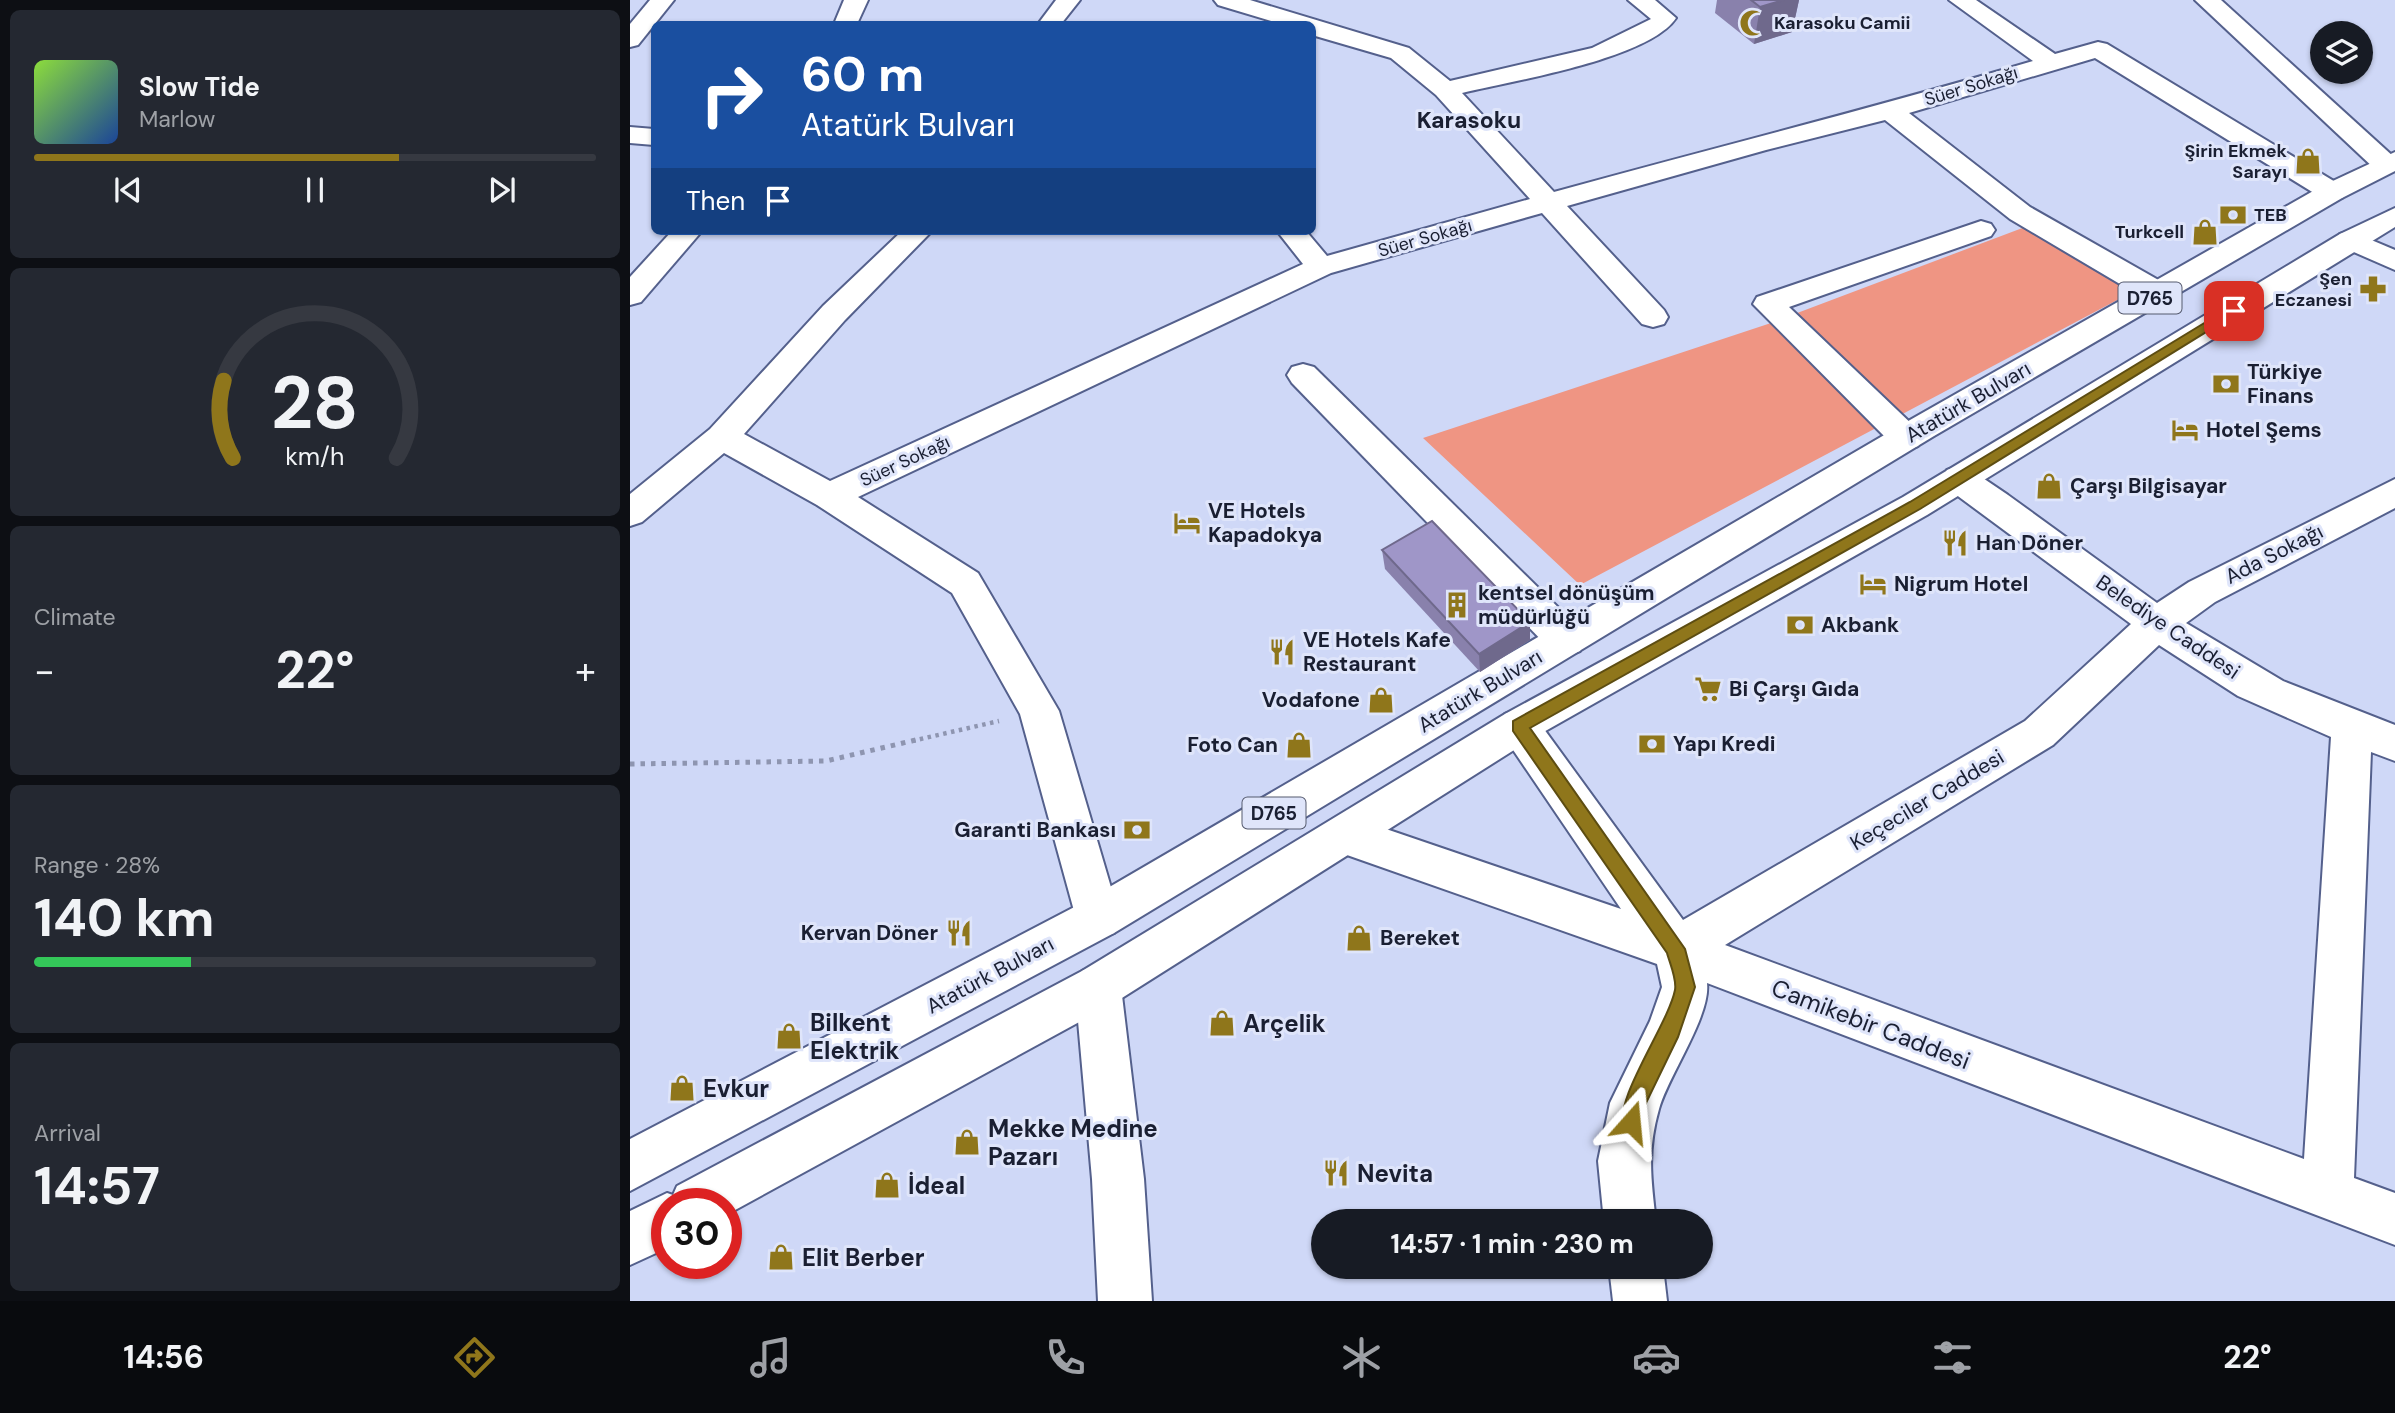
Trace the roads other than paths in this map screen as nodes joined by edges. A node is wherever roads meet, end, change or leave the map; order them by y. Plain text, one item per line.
1 (662, 0) edge
2 (856, 0) edge
3 (1068, 0) edge
4 (1640, 0) edge
5 (1961, 0) edge
6 (2207, 0) edge
7 (1245, 2) edge
8 (847, 21) edge
9 (1051, 21) edge
10 (1223, 21) edge
11 (1296, 21) edge
12 (1316, 28) edge
13 (643, 31) edge
14 (2051, 62) junction
15 (1445, 90) junction
16 (1890, 111) junction
17 (630, 135) edge
18 (651, 137) edge
19 (2390, 162) edge
20 (2332, 192) junction
21 (1549, 202) junction
22 (2395, 216) edge
23 (1982, 230) dead end
24 (684, 235) edge
25 (914, 235) edge
26 (1294, 235) edge
27 (2350, 240) junction
28 (2395, 261) edge
29 (1321, 267) junction
30 (2158, 293) junction
31 (630, 295) edge
32 (1653, 317) dead end
33 (1303, 375) dead end
34 (722, 438) junction
35 (1906, 438) junction
36 (1959, 479) junction
37 (2395, 492) edge
38 (829, 496) junction
39 (630, 513) edge
40 (2157, 623) junction
41 (1566, 640) junction
42 (1519, 726) junction
43 (2351, 727) junction
44 (2395, 743) edge
45 (1345, 835) junction
46 (1098, 918) junction
47 (1676, 949) junction
48 (1098, 987) junction
49 (630, 1166) edge
50 (725, 1188) edge
51 (2328, 1194) junction
52 (1629, 1209) edge
53 (2395, 1219) edge
54 (651, 1228) edge
55 (630, 1239) edge
56 (1637, 1279) edge
57 (1125, 1301) edge
58 (1640, 1301) edge

1 - 13 street
2 - 8 street
3 - 9 street
4 - 15 street
5 - 14 street
6 - 19 street
7 - 10 street
7 - 11 street
12 - 15 street
14 - 16 street, Süer Sokağı
14 - 20 street, Süer Sokağı
15 - 21 street
16 - 21 street, Süer Sokağı
16 - 30 street
17 - 18 street
19 - 20 street, Atatürk Bulvarı / D765
20 - 30 street, Atatürk Bulvarı / D765
21 - 29 street, Süer Sokağı
21 - 32 street
22 - 27 street, D765
23 - 35 street, Belediye Caddesi
24 - 31 street
25 - 34 street
26 - 29 street
27 - 28 street
27 - 36 street, D765
29 - 38 street, Süer Sokağı
30 - 35 street, Atatürk Bulvarı / D765
33 - 41 street
34 - 38 street
34 - 39 street
35 - 36 street, Belediye Caddesi
35 - 41 street, Atatürk Bulvarı / D765
36 - 40 street, Belediye Caddesi
36 - 42 street, D765
37 - 40 street, Ada Sokağı
38 - 46 street
40 - 43 street, Belediye Caddesi
40 - 47 street, Keçeciler Caddesi
41 - 46 street, Atatürk Bulvarı / D765
42 - 45 street, D765
42 - 47 street
43 - 44 street, Belediye Caddesi
43 - 51 street
45 - 47 street, Camikebir Caddesi
45 - 48 street, D765
46 - 49 street, Atatürk Bulvarı / D765
47 - 51 street, Camikebir Caddesi
47 - 52 street
48 - 50 street, D765
48 - 57 street
51 - 53 street, Camikebir Caddesi
54 - 55 street
56 - 58 street

